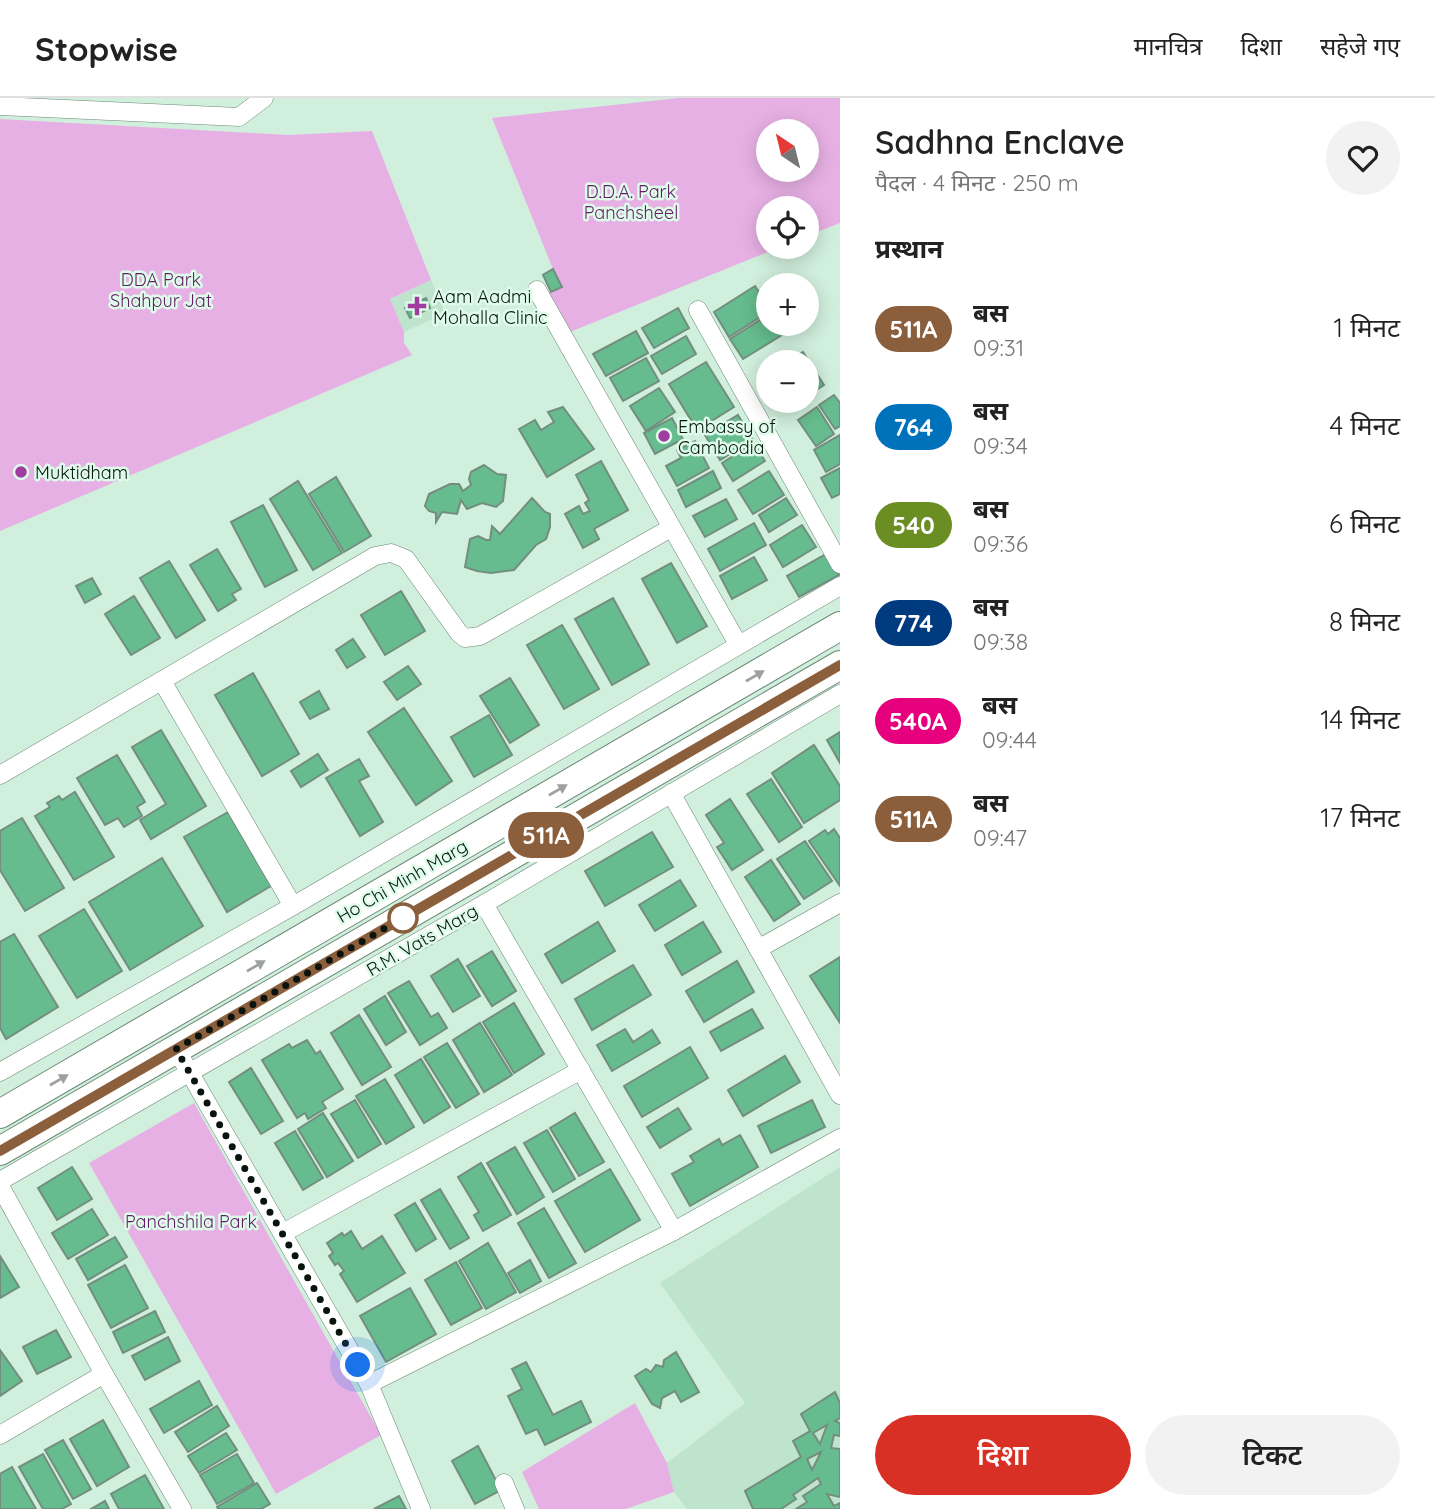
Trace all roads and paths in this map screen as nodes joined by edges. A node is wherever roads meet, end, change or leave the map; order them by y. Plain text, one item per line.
1 (264, 98) edge
2 (0, 106) edge
3 (537, 289) dead end
4 (698, 310) dead end
5 (671, 528) junction
6 (840, 564) edge
7 (840, 586) edge
8 (840, 626) edge
9 (738, 644) junction
10 (840, 665) edge
11 (162, 681) junction
12 (840, 694) edge
13 (0, 775) edge
14 (671, 793) junction
15 (840, 903) edge
16 (484, 904) junction
17 (293, 906) junction
18 (758, 949) junction
19 (183, 1061) junction
20 (581, 1070) junction
21 (0, 1072) edge
22 (840, 1095) edge
23 (0, 1114) edge
24 (840, 1138) edge
25 (0, 1151) edge
26 (0, 1184) edge
27 (674, 1231) junction
28 (283, 1233) junction
29 (104, 1374) junction
30 (369, 1384) junction
31 (0, 1435) edge
32 (504, 1483) dead end
33 (182, 1509) edge
34 (421, 1509) edge
35 (515, 1509) edge

1 - 2 street
3 - 5 street
4 - 6 street
5 - 9 street
5 - 11 street
7 - 9 street
23 -> 8 main road, Ho Chi Minh Marg
9 - 17 street
10 - 19 main road, Ho Chi Minh Marg
11 - 13 street
11 - 17 street
12 - 14 street, R.M. Vats Marg
14 - 16 street, R.M. Vats Marg
14 - 18 street
15 - 18 street
16 - 19 street, R.M. Vats Marg
16 - 20 street
17 - 21 street
18 - 22 street
19 - 25 main road, Ho Chi Minh Marg
19 - 26 street, R.M. Vats Marg
19 - 28 street
20 - 27 street
20 - 28 street
24 - 27 street
26 - 29 street
27 - 30 street
28 - 30 street
29 - 31 street
29 - 33 street
30 - 34 street
32 - 35 street

